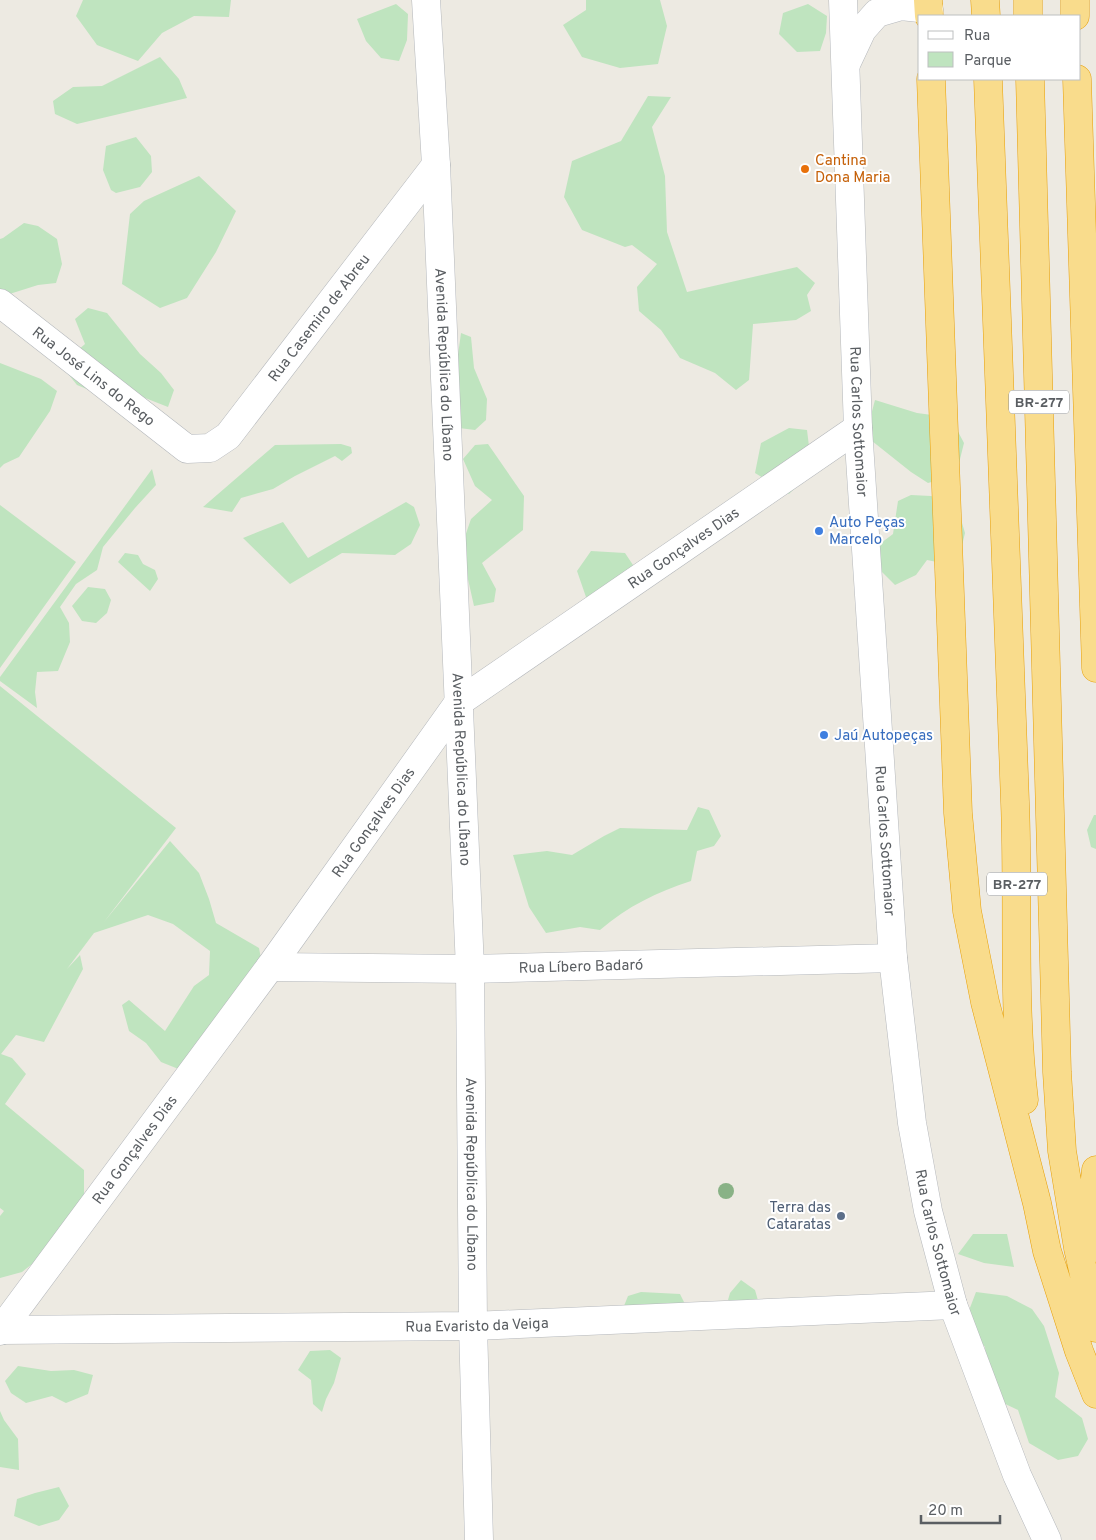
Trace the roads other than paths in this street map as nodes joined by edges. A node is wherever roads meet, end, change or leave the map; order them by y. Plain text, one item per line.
1 (426, 0) edge
2 (842, 0) edge
3 (985, 0) edge
4 (1028, 0) edge
5 (1075, 0) edge
6 (929, 8) edge
7 (986, 15) edge
8 (1028, 15) edge
9 (1076, 15) edge
10 (844, 67) junction
11 (932, 80) edge
12 (988, 80) edge
13 (1030, 80) edge
14 (1078, 80) edge
15 (436, 165) junction
16 (0, 303) edge
17 (858, 428) junction
18 (187, 449) joint
19 (1096, 668) edge
20 (459, 702) junction
21 (893, 958) junction
22 (270, 967) junction
23 (470, 969) junction
24 (1096, 1170) edge
25 (1037, 1203) junction
26 (953, 1305) junction
27 (1093, 1318) edge
28 (473, 1326) junction
29 (0, 1330) edge
30 (1096, 1394) edge
31 (479, 1540) edge
32 (1047, 1540) edge

1 - 15 street, Avenida República do Líbano
2 - 10 street, Rua Carlos Sottomaior
3 - 7 highway
4 - 8 highway
5 - 9 highway
6 - 10 street
10 - 17 street, Rua Carlos Sottomaior
11 - 25 highway
12 - 25 highway, BR-277
13 - 27 highway, BR-277
14 - 19 highway
15 - 18 street, Rua Casemiro de Abreu
15 - 20 street, Avenida República do Líbano
16 - 18 street, Rua José Lins do Rego
17 - 20 street, Rua Gonçalves Dias
17 - 21 street, Rua Carlos Sottomaior
20 - 22 street, Rua Gonçalves Dias
20 - 23 street, Avenida República do Líbano
21 - 23 street, Rua Líbero Badaró
21 - 26 street, Rua Carlos Sottomaior
22 - 23 street, Rua Líbero Badaró
22 - 29 street, Rua Gonçalves Dias
23 - 28 street, Avenida República do Líbano
24 - 27 highway
25 - 30 highway, BR-277
26 - 28 street, Rua Evaristo da Veiga
26 - 32 street, Rua Carlos Sottomaior
28 - 29 street, Rua Evaristo da Veiga
28 - 31 street, Avenida República do Líbano

